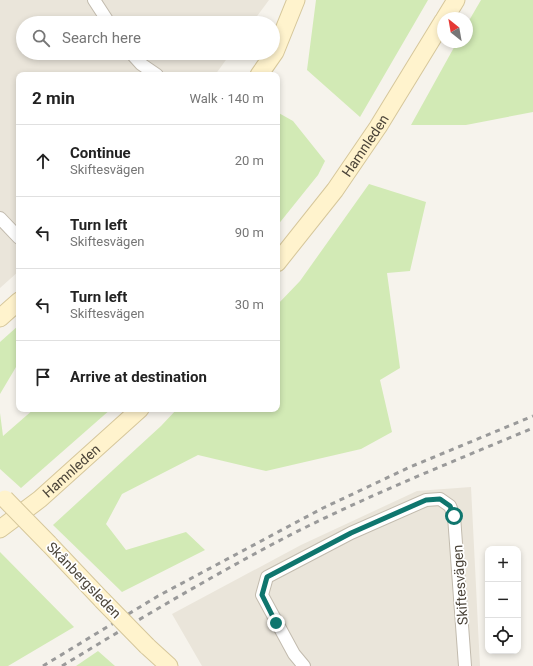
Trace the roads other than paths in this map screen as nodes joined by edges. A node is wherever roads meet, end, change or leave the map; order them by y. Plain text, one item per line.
1 (94, 0) edge
2 (296, 0) edge
3 (452, 0) edge
4 (456, 0) edge
5 (447, 12) edge
6 (448, 12) edge
7 (104, 16) edge
8 (437, 30) edge
9 (280, 42) edge
10 (137, 60) edge
11 (270, 60) edge
12 (153, 72) edge
13 (261, 72) edge
14 (0, 218) edge
15 (16, 235) edge
16 (280, 259) edge
17 (16, 304) edge
18 (0, 318) edge
19 (137, 412) edge
20 (2, 496) edge
21 (0, 529) edge
22 (294, 660) edge
23 (169, 666) edge
24 (304, 666) edge
25 (465, 666) edge

1 - 7 street
2 - 9 main road
3 - 5 main road, Hamnleden
4 - 6 main road, Hamnleden
8 - 16 main road, Hamnleden
10 - 12 street
11 - 13 main road
14 - 15 street
17 - 18 main road
19 - 21 main road, Hamnleden
20 - 23 main road, Skånbergsleden, bridge
22 - 24 street, Skiftesvägen
22 - 25 street, Skiftesvägen

